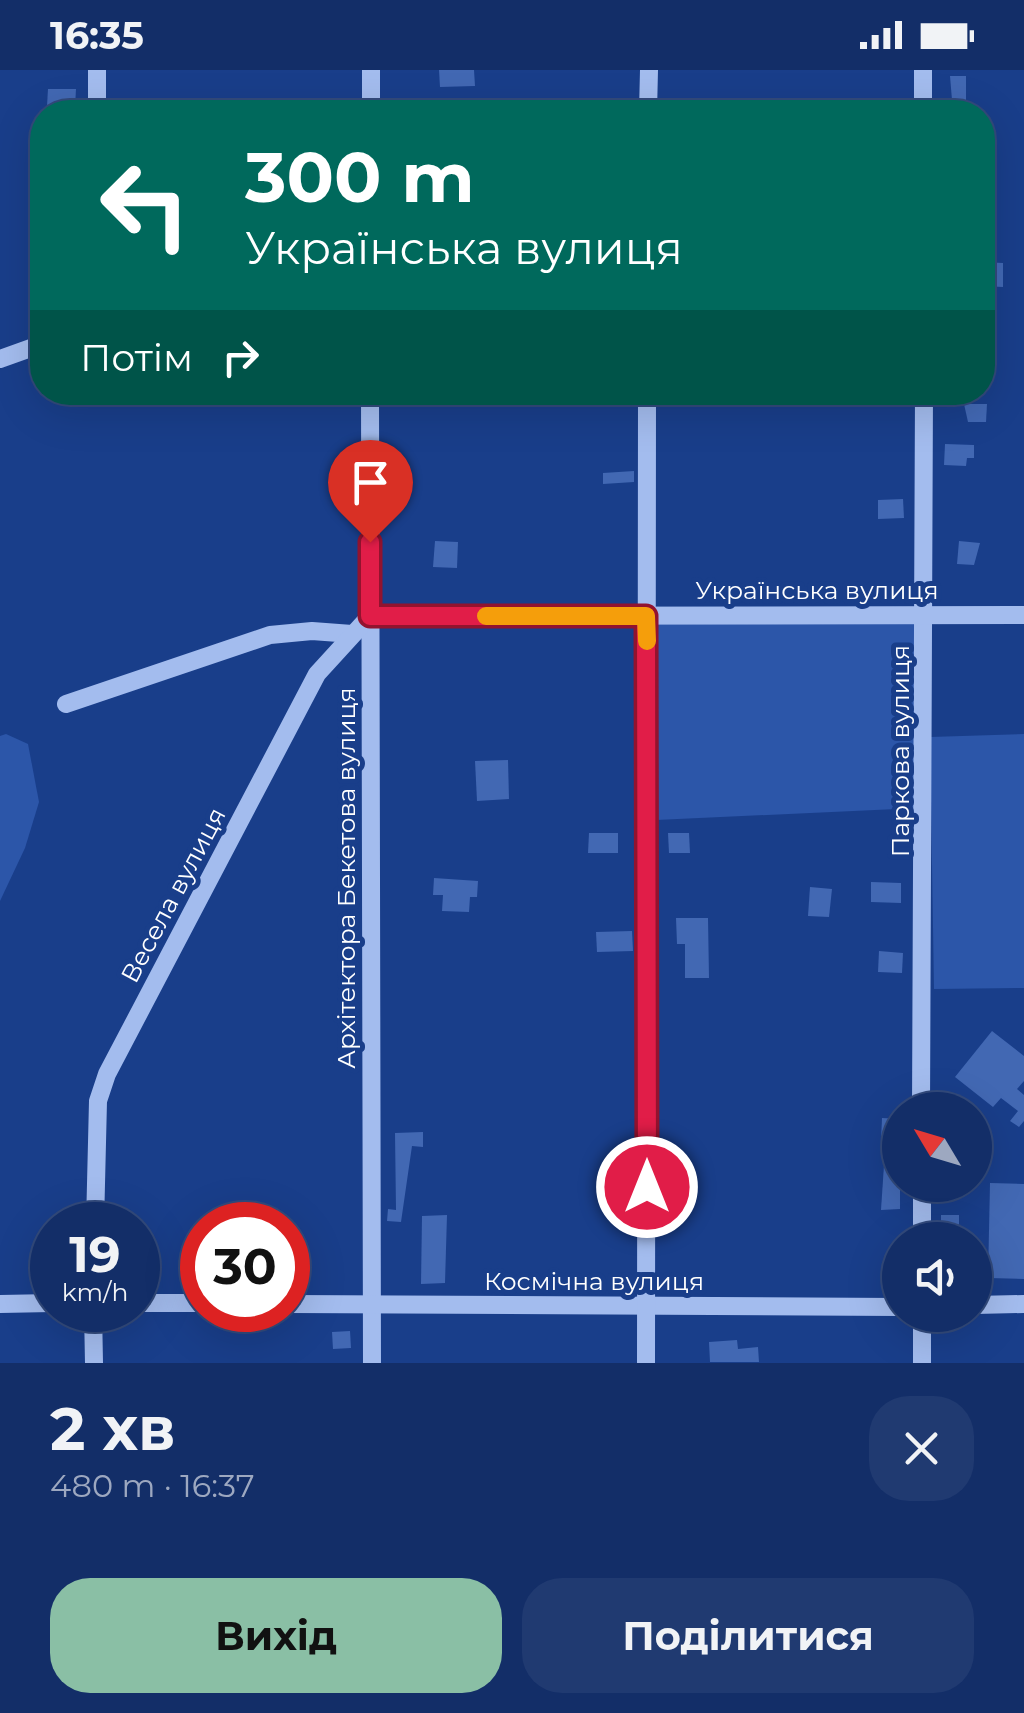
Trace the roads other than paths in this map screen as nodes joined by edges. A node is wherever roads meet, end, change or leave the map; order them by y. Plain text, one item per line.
1 (97, 70) edge
2 (371, 70) edge
3 (649, 70) edge
4 (923, 70) edge
5 (96, 100) edge
6 (371, 100) edge
7 (648, 100) edge
8 (923, 100) edge
9 (30, 348) edge
10 (0, 359) edge
11 (370, 405) edge
12 (647, 405) edge
13 (924, 405) edge
14 (925, 614) junction
15 (1024, 615) edge
16 (370, 616) junction
17 (646, 616) junction
18 (352, 634) junction
19 (66, 704) dead end
20 (921, 1092) edge
21 (96, 1202) edge
22 (30, 1303) edge
23 (0, 1304) edge
24 (310, 1304) edge
25 (372, 1304) junction
26 (1024, 1304) edge
27 (992, 1305) edge
28 (646, 1306) junction
29 (882, 1307) edge
30 (93, 1332) edge
31 (922, 1332) edge
32 (94, 1363) edge
33 (372, 1363) edge
34 (646, 1363) edge
35 (922, 1363) edge

1 - 5 street
2 - 6 street
3 - 7 street
4 - 8 street
9 - 10 street
11 - 16 street, Архітектора Бекетова вулиця
12 - 17 street
13 - 14 street, Паркова вулиця
14 - 15 street, Українська вулиця
14 - 17 street, Українська вулиця
14 - 20 street, Паркова вулиця
16 - 17 street, Українська вулиця
16 - 18 street, Весела вулиця
16 - 25 street, Архітектора Бекетова вулиця
17 - 28 street
18 - 19 street
18 - 21 street, Весела вулиця
22 - 23 street
24 - 25 street, Космічна вулиця
25 - 28 street, Космічна вулиця
25 - 33 street, Архітектора Бекетова вулиця
26 - 27 street
28 - 29 street, Космічна вулиця
28 - 34 street
30 - 32 street
31 - 35 street

